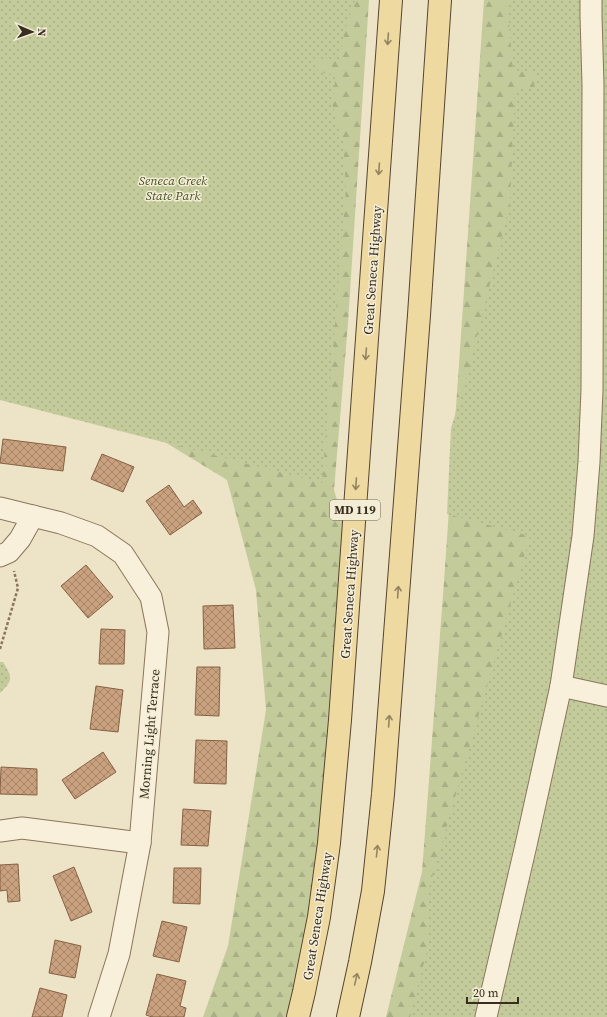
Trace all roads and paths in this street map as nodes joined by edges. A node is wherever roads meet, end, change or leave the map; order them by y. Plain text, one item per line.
1 (390, 0) edge
2 (440, 0) edge
3 (591, 0) edge
4 (600, 85) edge
5 (0, 508) edge
6 (33, 516) junction
7 (5, 554) edge
8 (0, 649) edge
9 (561, 686) junction
10 (607, 696) edge
11 (0, 831) edge
12 (140, 843) junction
13 (99, 1017) edge
14 (298, 1017) edge
15 (348, 1017) edge
16 (486, 1017) edge

1 -> 14 main road, Great Seneca Highway / MD 119
15 -> 2 main road
3 - 4 street
4 - 9 street
5 - 6 street, Morning Light Terrace
6 - 7 street
6 - 12 street, Morning Light Terrace
7 - 8 path
9 - 10 street
9 - 16 street
11 - 12 street
12 - 13 street, Morning Light Terrace

